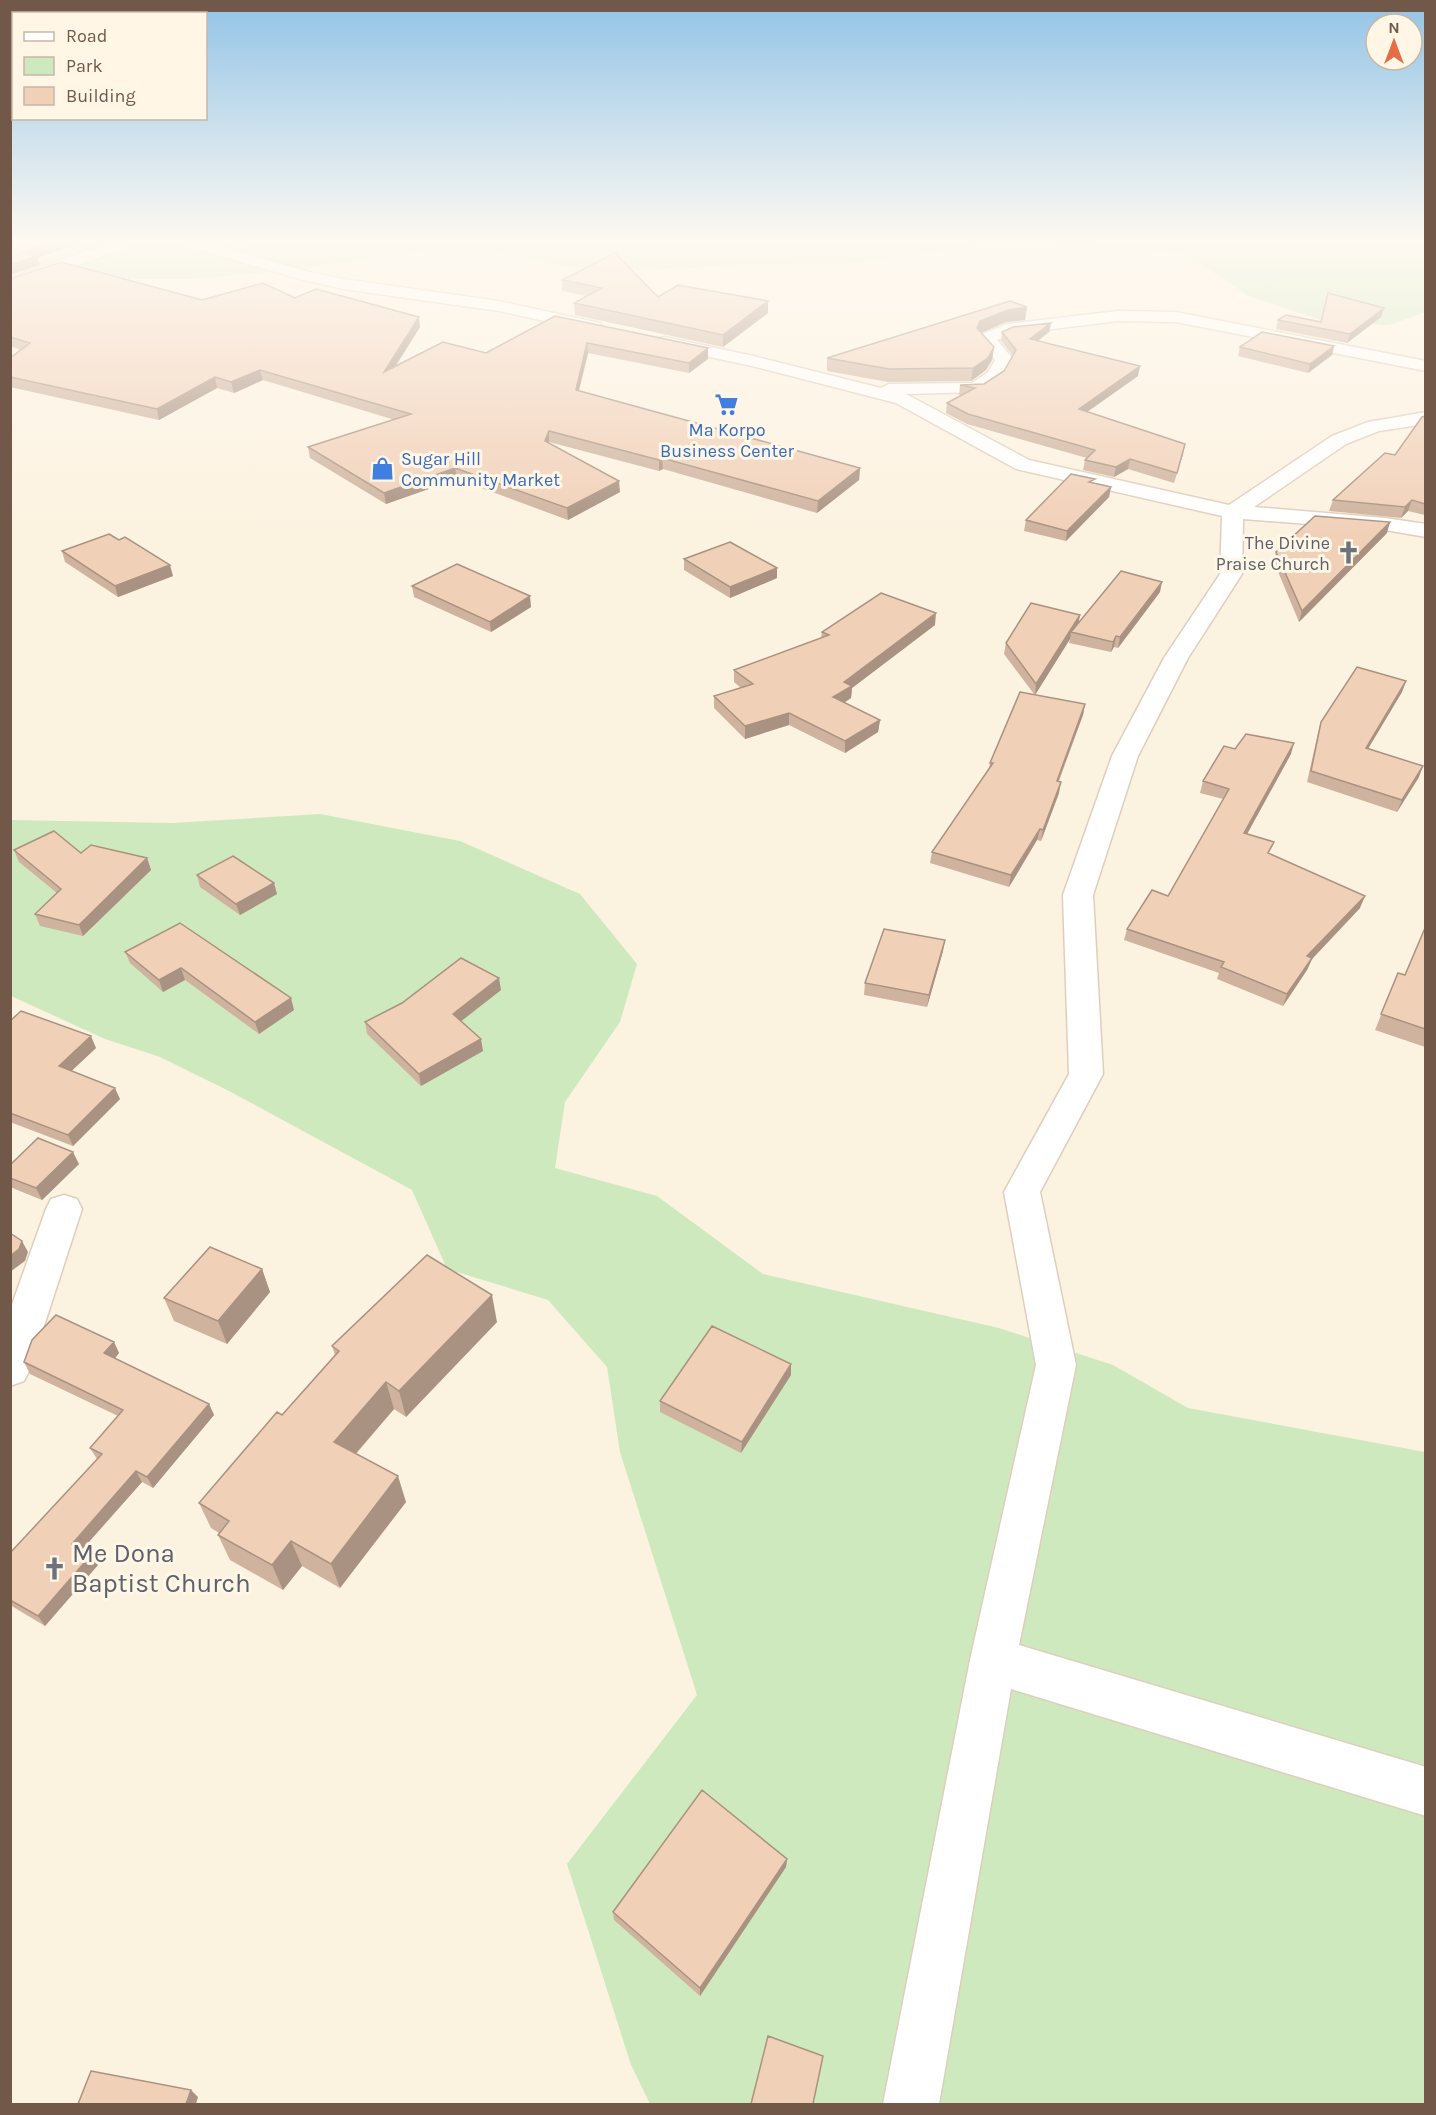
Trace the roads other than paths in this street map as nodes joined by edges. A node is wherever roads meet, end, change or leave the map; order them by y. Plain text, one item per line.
1 (648, 338) edge
2 (989, 338) edge
3 (1281, 338) edge
4 (1425, 366) edge
5 (869, 389) junction
6 (1425, 418) edge
7 (1233, 512) junction
8 (1425, 531) edge
9 (64, 1209) dead end
10 (10, 1369) edge
11 (993, 1660) junction
12 (1425, 1792) edge
13 (911, 2104) edge

1 - 5 street
2 - 5 street
3 - 4 street
5 - 7 street
6 - 7 street
7 - 8 street
7 - 11 street
9 - 10 street
11 - 12 street
11 - 13 street

